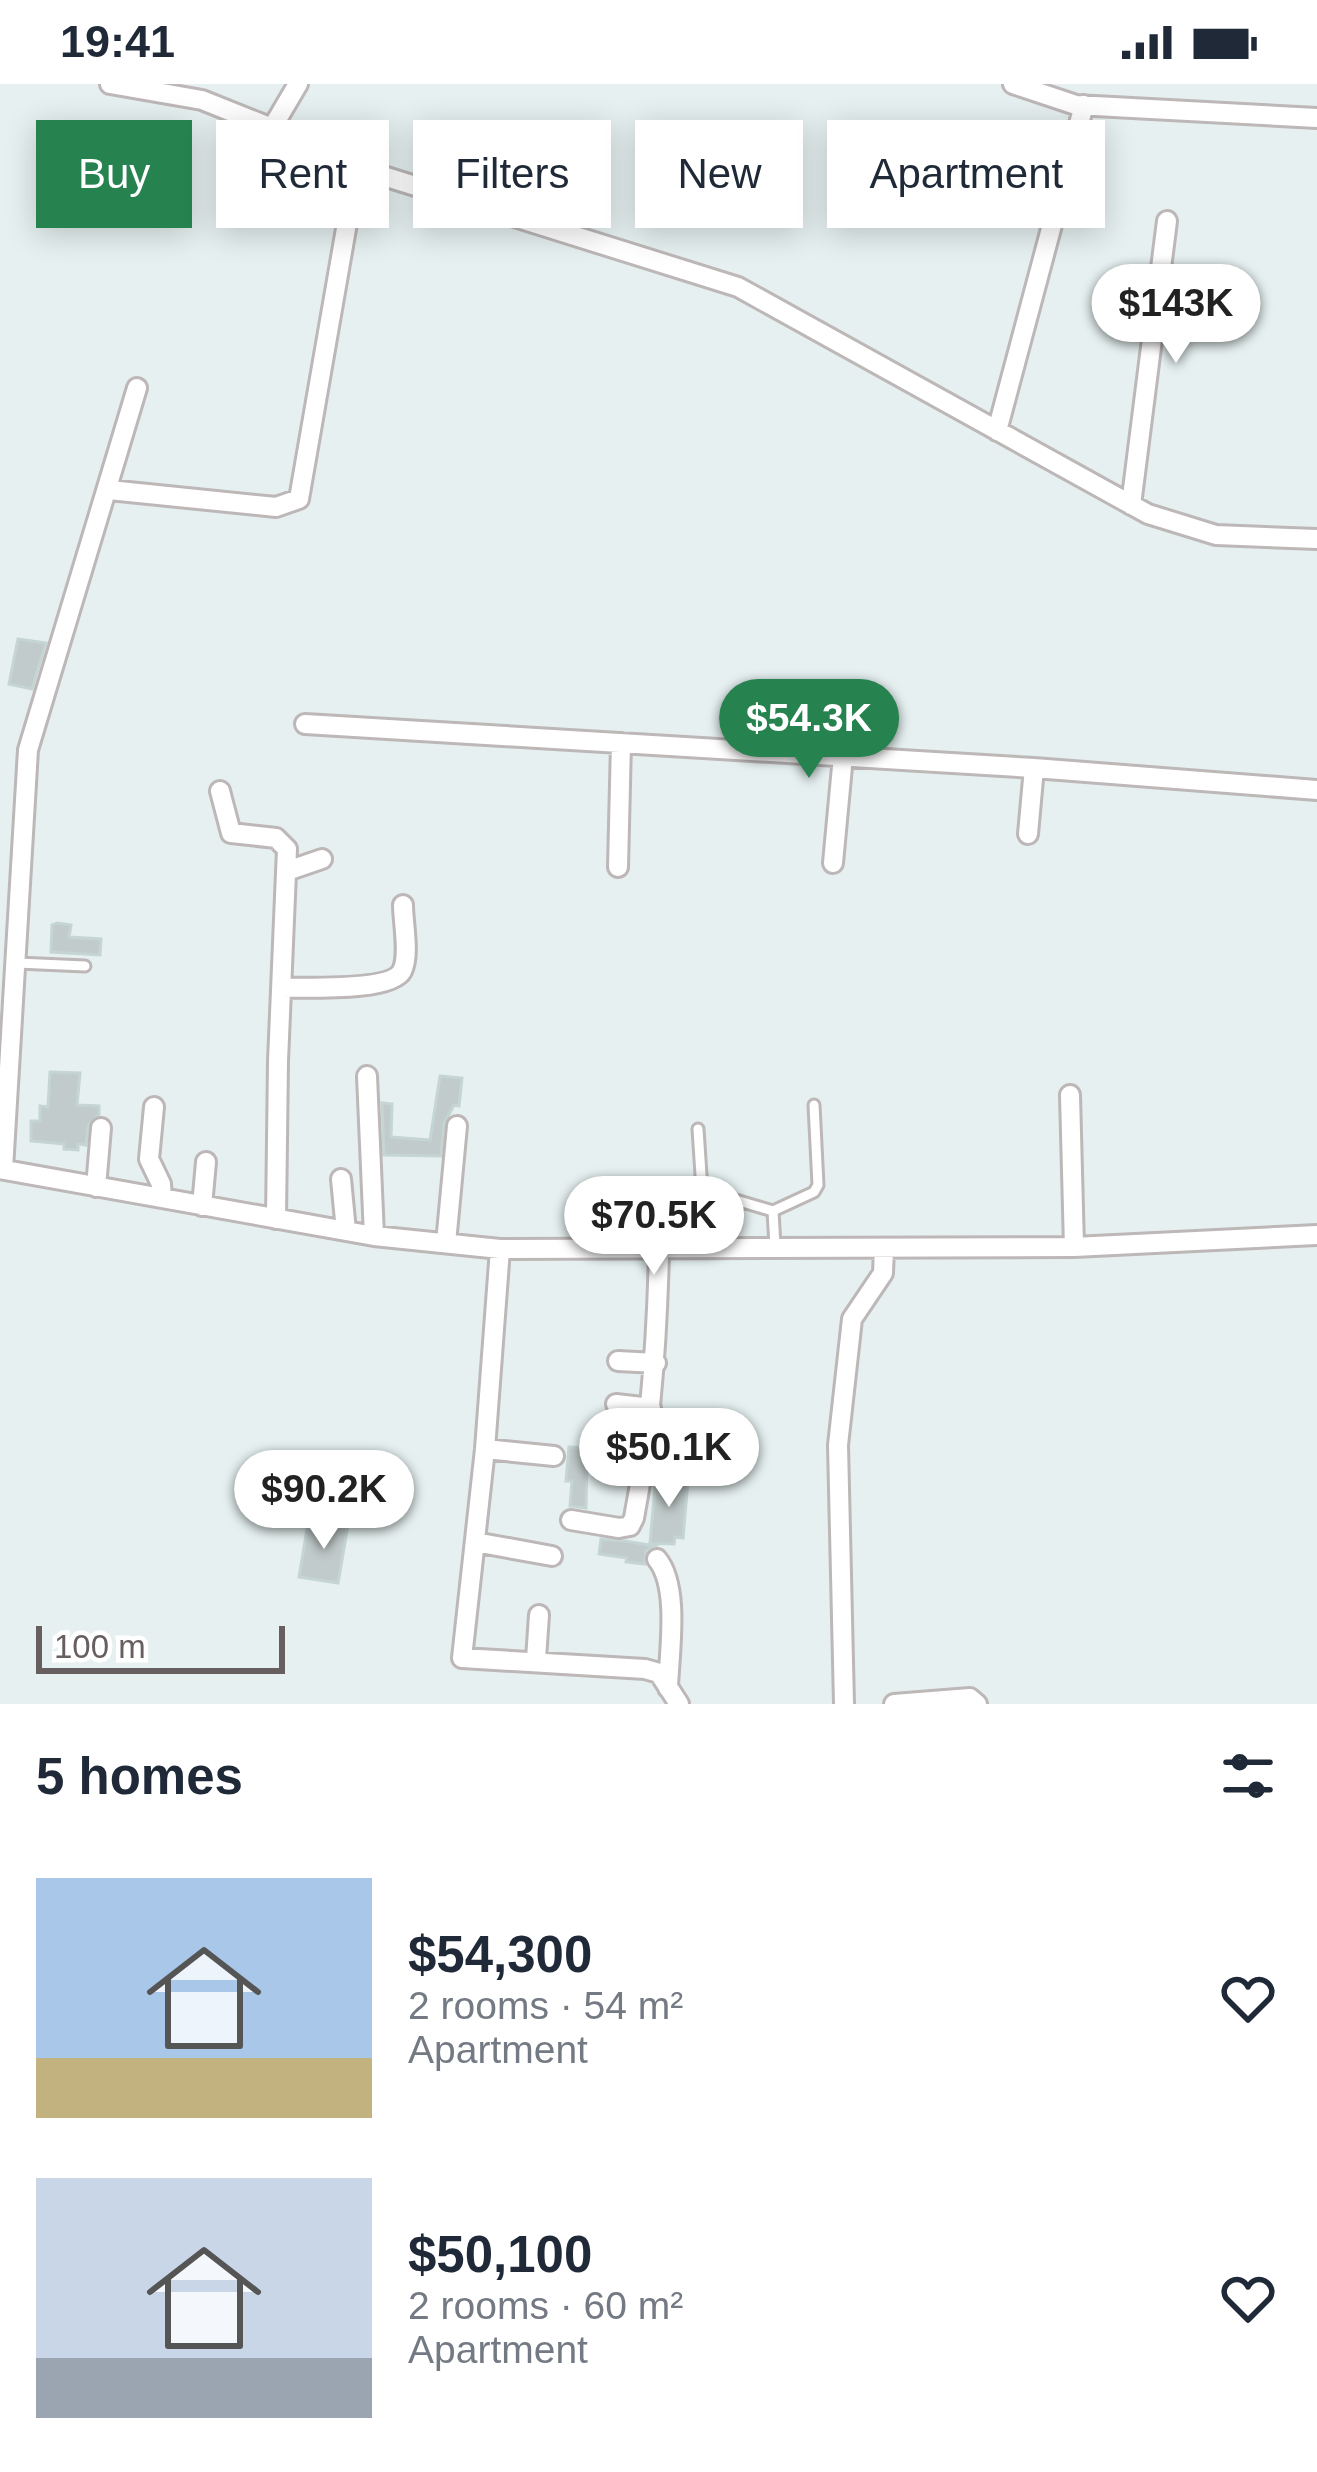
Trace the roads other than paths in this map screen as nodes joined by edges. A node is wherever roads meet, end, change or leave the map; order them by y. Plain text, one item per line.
1 (110, 84) edge
2 (298, 84) edge
3 (1013, 84) edge
4 (1084, 105) junction
5 (1317, 118) edge
6 (252, 120) edge
7 (277, 120) edge
8 (389, 178) edge
9 (1167, 221) dead end
10 (346, 228) edge
11 (137, 388) dead end
12 (997, 430) junction
13 (109, 490) junction
14 (1131, 505) junction
15 (1317, 538) edge
16 (304, 724) dead end
17 (621, 743) junction
18 (843, 756) junction
19 (1034, 768) junction
20 (1317, 790) edge
21 (220, 791) dead end
22 (1028, 834) dead end
23 (322, 859) dead end
24 (833, 863) dead end
25 (618, 867) dead end
26 (287, 871) junction
27 (403, 905) dead end
28 (17, 963) junction
29 (85, 966) dead end
30 (281, 988) junction
31 (367, 1076) dead end
32 (1070, 1095) dead end
33 (814, 1105) dead end
34 (154, 1107) dead end
35 (457, 1126) dead end
36 (100, 1128) dead end
37 (698, 1129) dead end
38 (206, 1162) dead end
39 (1, 1169) edge
40 (341, 1179) dead end
41 (96, 1187) junction
42 (162, 1198) junction
43 (202, 1205) junction
44 (773, 1211) junction
45 (277, 1220) junction
46 (346, 1231) junction
47 (1317, 1235) edge
48 (374, 1236) junction
49 (446, 1243) junction
50 (1074, 1247) junction
51 (500, 1249) junction
52 (884, 1249) junction
53 (775, 1250) junction
54 (659, 1251) junction
55 (618, 1361) dead end
56 (656, 1363) junction
57 (616, 1405) dead end
58 (651, 1408) junction
59 (485, 1449) junction
60 (554, 1456) dead end
61 (571, 1520) dead end
62 (476, 1543) junction
63 (552, 1556) dead end
64 (657, 1559) dead end
65 (539, 1615) dead end
66 (536, 1659) junction
67 (674, 1696) edge
68 (844, 1704) edge
69 (894, 1704) edge
70 (977, 1704) edge

1 - 6 street
2 - 7 street
3 - 4 street
4 - 5 street
4 - 12 street
8 - 12 street
9 - 14 street
10 - 13 street
11 - 13 street
12 - 14 street
13 - 28 street
14 - 15 street
16 - 17 street
17 - 18 street
17 - 25 street
18 - 19 street
18 - 24 street
19 - 20 street
19 - 22 street
21 - 26 street
23 - 26 street
26 - 30 street
27 - 30 street
28 - 29 lane
28 - 39 street
30 - 45 street
31 - 48 street
32 - 50 street
33 - 44 lane
34 - 42 street
35 - 49 street
36 - 41 street
37 - 44 lane
38 - 43 street
39 - 41 street
40 - 46 street
41 - 42 street
42 - 43 street
43 - 45 street
44 - 53 lane
45 - 46 street
46 - 48 street
47 - 50 street
48 - 49 street
49 - 51 street
50 - 52 street
51 - 54 street
51 - 59 street
52 - 53 street
52 - 68 street
53 - 54 street
54 - 56 street
55 - 56 street
56 - 58 street
57 - 58 street
58 - 61 street
59 - 60 street
59 - 62 street
62 - 63 street
62 - 66 street
64 - 67 street
65 - 66 street
66 - 67 street
69 - 70 street

